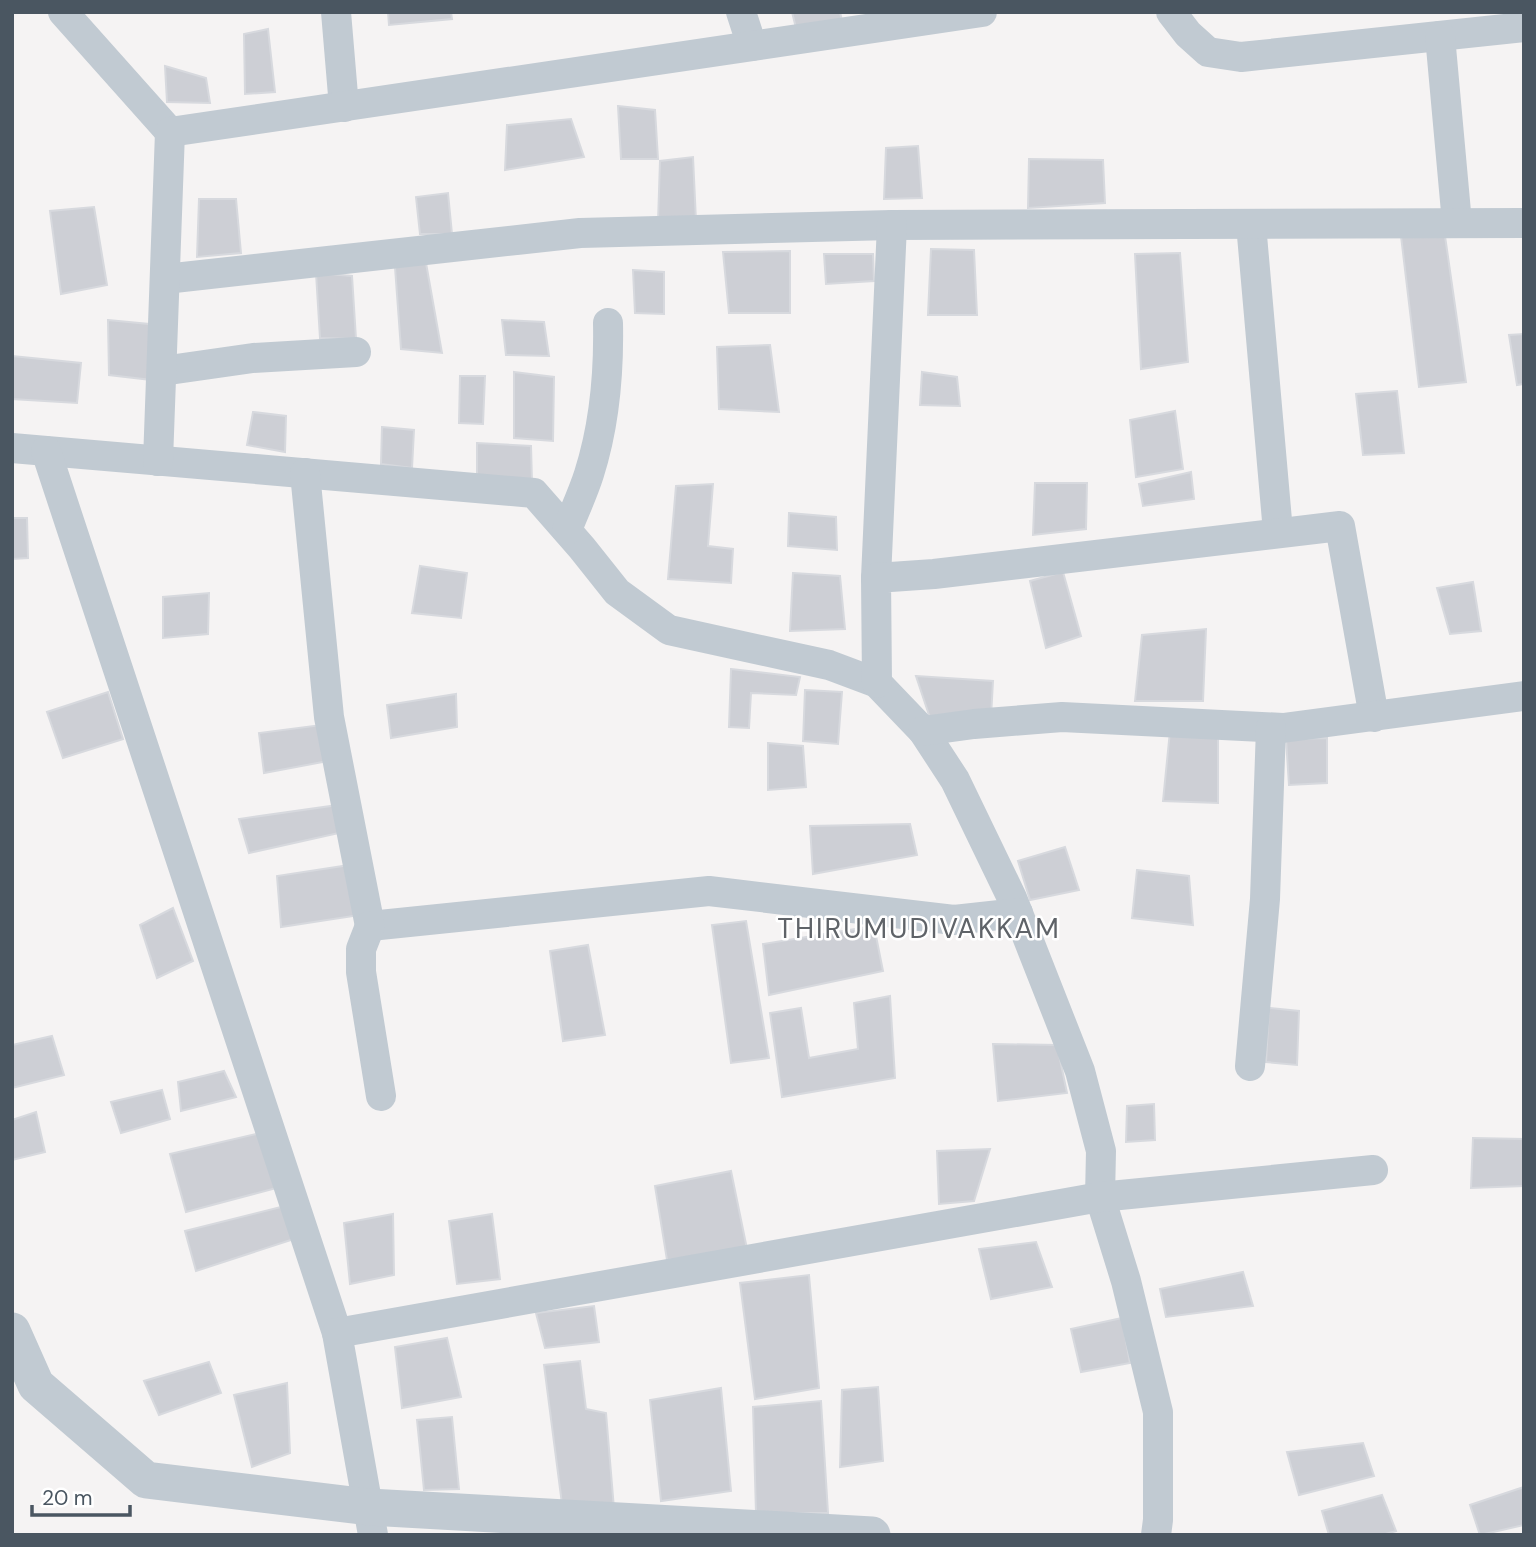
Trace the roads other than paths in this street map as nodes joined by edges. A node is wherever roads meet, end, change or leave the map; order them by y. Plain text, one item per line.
1 (63, 12) edge
2 (336, 12) edge
3 (741, 12) edge
4 (1171, 12) edge
5 (978, 13) edge
6 (869, 21) edge
7 (1470, 22) edge
8 (1524, 27) edge
9 (1440, 36) junction
10 (752, 46) junction
11 (344, 107) junction
12 (170, 132) junction
13 (1457, 223) junction
14 (1524, 223) edge
15 (1251, 224) junction
16 (892, 225) junction
17 (165, 279) junction
18 (608, 323) dead end
19 (356, 352) dead end
20 (162, 371) junction
21 (12, 448) edge
22 (46, 451) junction
23 (158, 461) junction
24 (305, 473) junction
25 (567, 530) junction
26 (1278, 532) junction
27 (876, 578) junction
28 (877, 683) junction
29 (1524, 696) edge
30 (1374, 717) junction
31 (1271, 728) junction
32 (923, 731) junction
33 (1018, 913) junction
34 (370, 926) junction
35 (1250, 1066) dead end
36 (381, 1096) dead end
37 (1373, 1170) dead end
38 (1100, 1197) junction
39 (12, 1331) edge
40 (337, 1333) junction
41 (371, 1521) edge
42 (870, 1535) edge
43 (1156, 1535) edge

1 - 12 street
2 - 11 street
3 - 10 street
4 - 9 street
5 - 6 street
6 - 10 street
7 - 8 street
7 - 9 street
9 - 13 street
10 - 11 street
11 - 12 street
12 - 17 street
13 - 14 street
13 - 15 street
15 - 16 street
15 - 26 street
16 - 17 street
16 - 27 street
17 - 20 street
18 - 25 street
19 - 20 street
20 - 23 street
21 - 22 street
22 - 23 street
22 - 40 street
23 - 24 street
24 - 25 street
24 - 34 street
25 - 28 street
26 - 27 street
26 - 30 street
27 - 28 street
28 - 32 street
29 - 30 street
30 - 31 street
31 - 32 street
31 - 35 street
32 - 33 street
33 - 34 street
33 - 38 street
34 - 36 street
37 - 38 street
38 - 40 street
38 - 43 street
39 - 41 street
40 - 41 street
41 - 42 street

